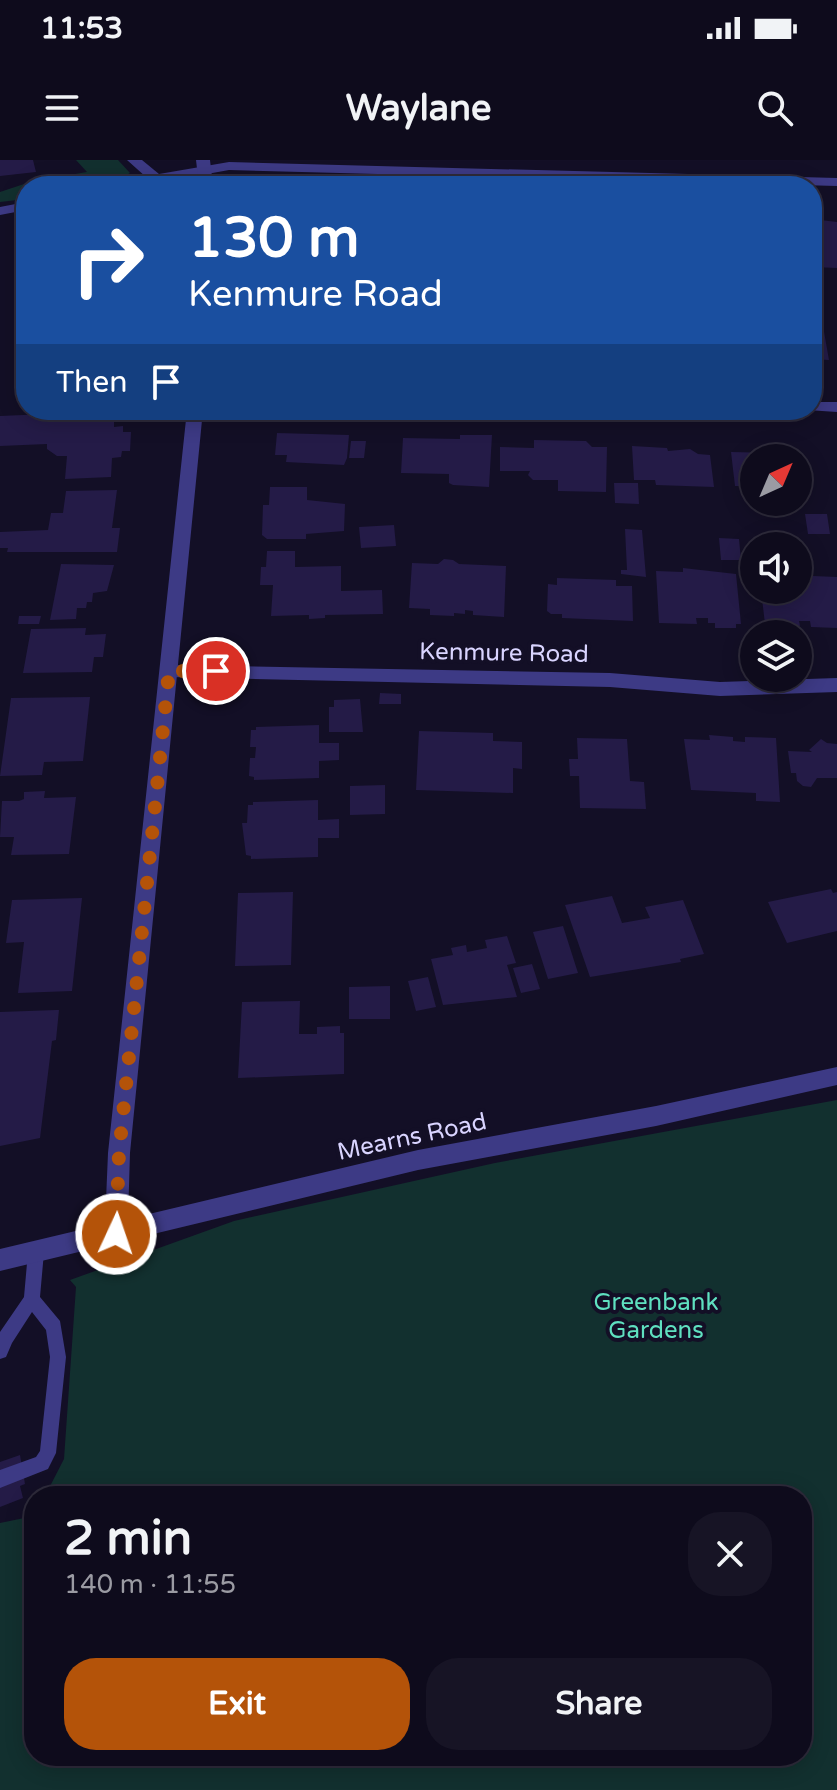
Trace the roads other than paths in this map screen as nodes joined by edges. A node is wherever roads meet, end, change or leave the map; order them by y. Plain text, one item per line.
1 (134, 160) edge
2 (205, 172) edge
3 (154, 176) edge
4 (172, 176) edge
5 (609, 176) edge
6 (194, 420) edge
7 (169, 671) junction
8 (837, 685) edge
9 (837, 1076) edge
10 (116, 1234) junction
11 (36, 1252) junction
12 (0, 1260) edge
13 (32, 1299) junction
14 (2, 1342) edge
15 (0, 1479) edge

1 - 3 street
2 - 4 street
2 - 5 street
6 - 7 street
7 - 8 street, Kenmure Road
7 - 10 street
9 - 10 street, Mearns Road
10 - 11 street, Mearns Road
11 - 12 street, Mearns Road
11 - 13 lane
13 - 14 lane
13 - 15 lane

